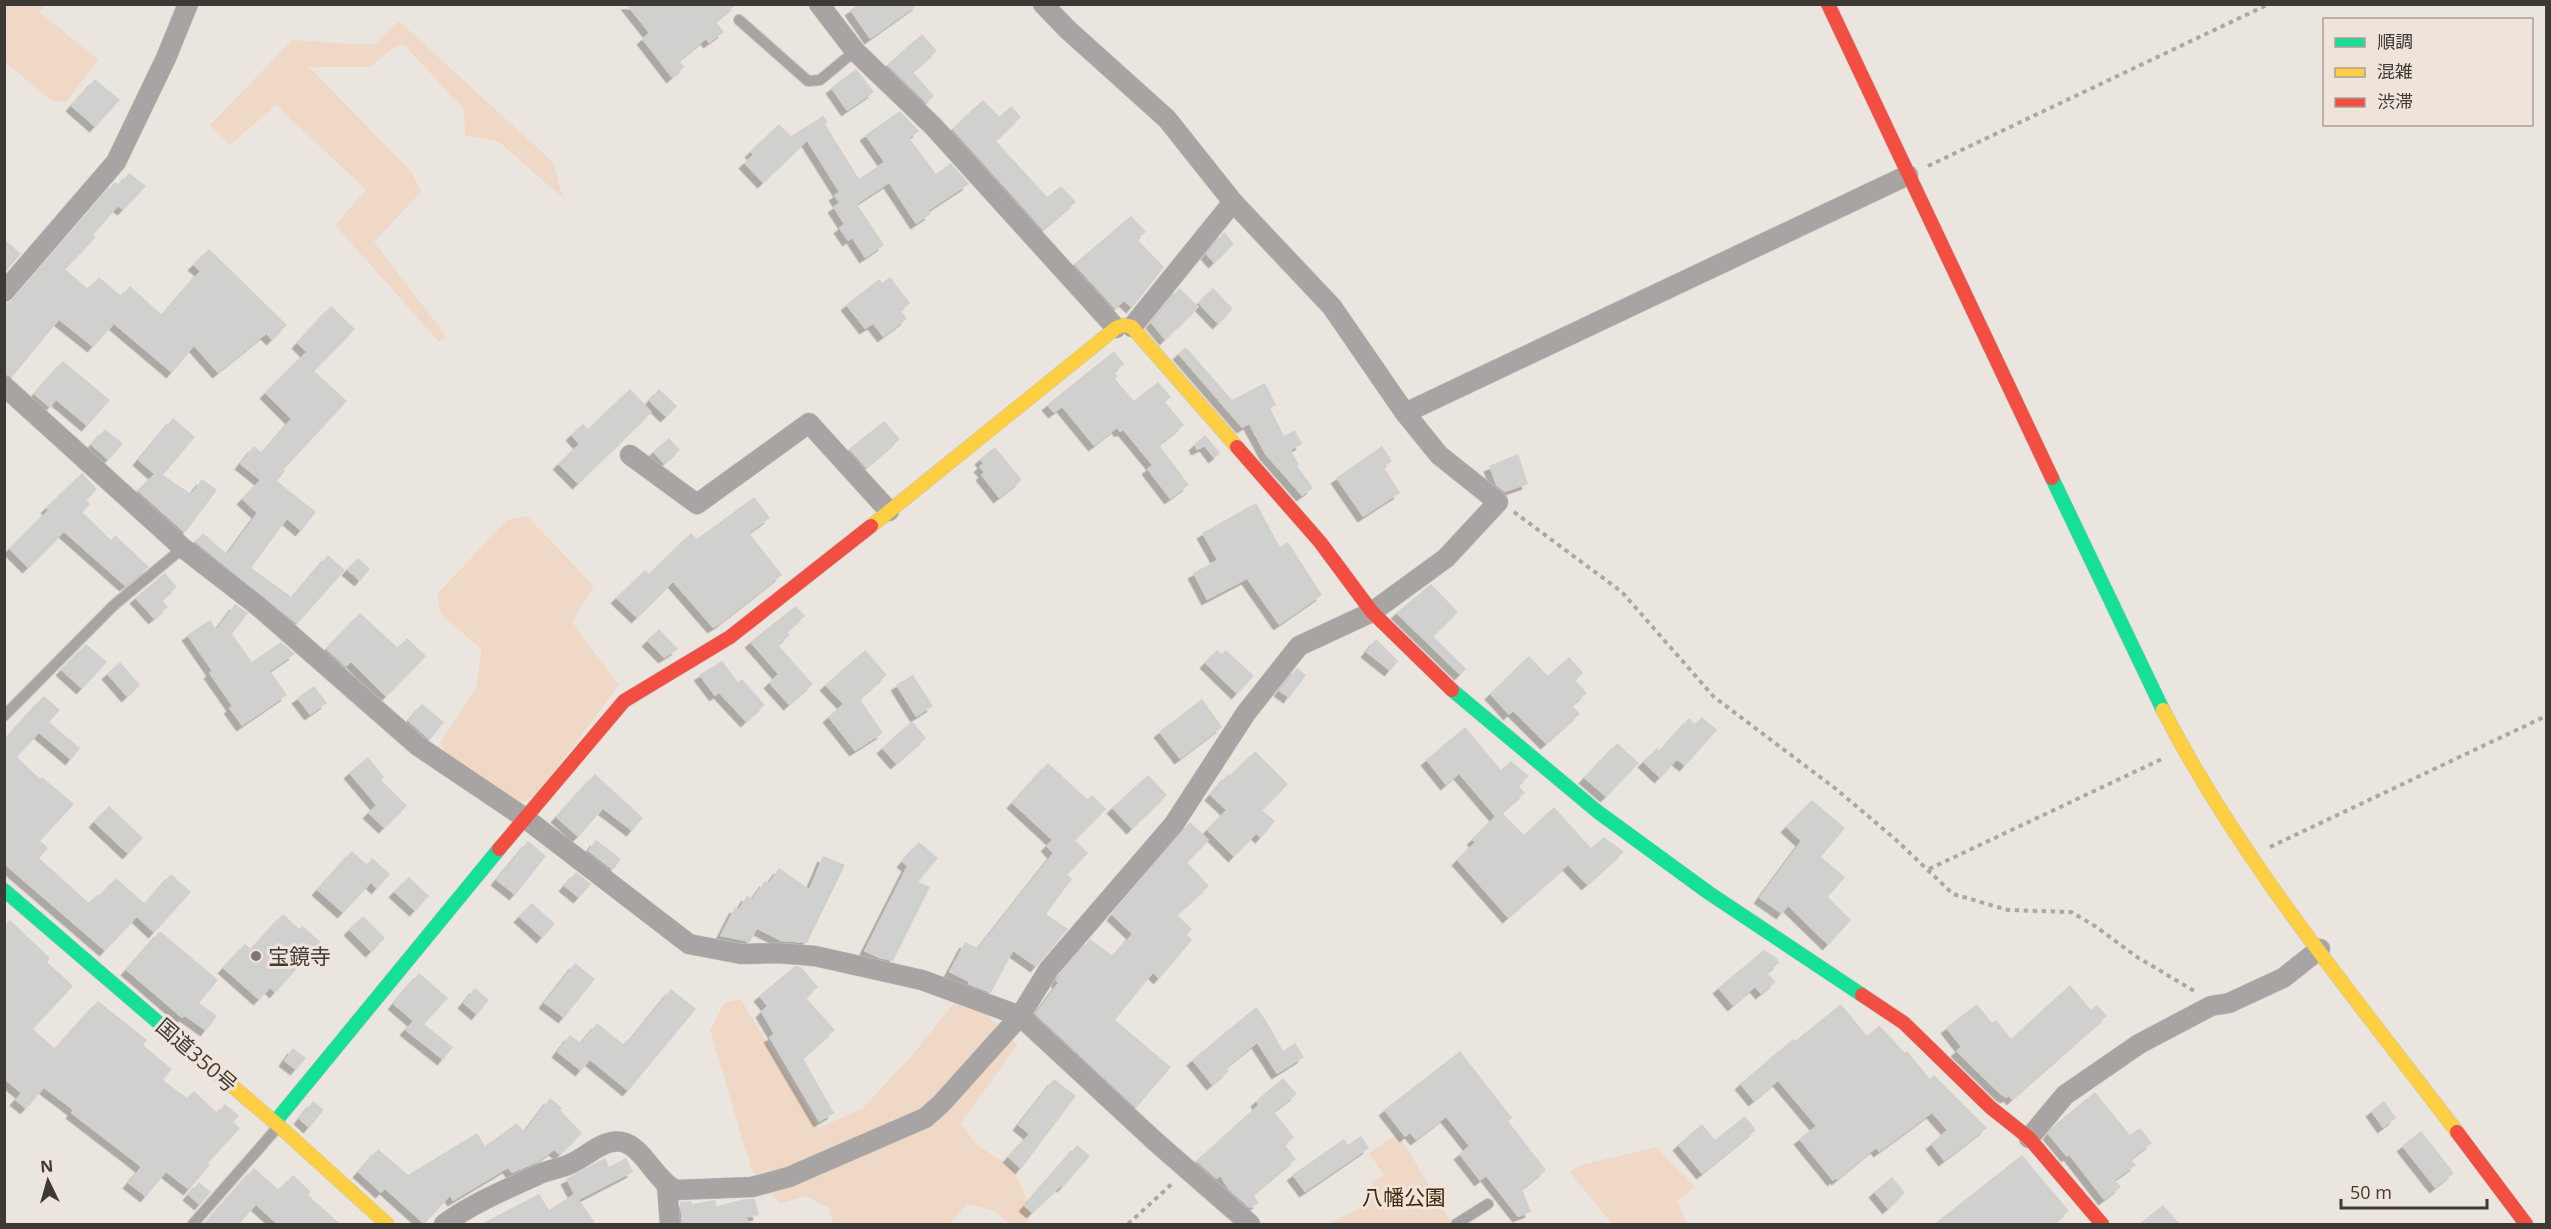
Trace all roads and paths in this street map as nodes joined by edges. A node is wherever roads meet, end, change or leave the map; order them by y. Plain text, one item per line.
1 (188, 4) edge
2 (819, 4) edge
3 (1043, 4) edge
4 (1828, 4) edge
5 (2269, 4) edge
6 (739, 20) dead end
7 (855, 51) junction
8 (1908, 176) junction
9 (1233, 202) junction
10 (4, 292) edge
11 (1124, 327) junction
12 (4, 386) edge
13 (1405, 413) junction
14 (630, 454) dead end
15 (1498, 502) junction
16 (889, 511) junction
17 (183, 548) junction
18 (1372, 612) junction
19 (4, 716) edge
20 (2547, 716) edge
21 (2184, 750) junction
22 (525, 818) junction
23 (2251, 859) junction
24 (1929, 869) junction
25 (4, 890) edge
26 (2320, 949) junction
27 (2211, 1006) junction
28 (1020, 1016) junction
29 (277, 1124) junction
30 (2029, 1138) junction
31 (1188, 1170) junction
32 (667, 1186) junction
33 (1488, 1204) dead end
34 (193, 1224) edge
35 (387, 1224) edge
36 (444, 1224) edge
37 (670, 1224) edge
38 (1128, 1224) edge
39 (1250, 1224) edge
40 (1456, 1224) edge
41 (2102, 1224) edge
42 (2526, 1224) edge

1 - 10 street
2 - 7 street
3 - 9 street
4 - 8 main road
5 - 8 path
6 - 7 lane
7 - 11 street
8 - 13 street
8 - 21 main road
9 - 11 street
9 - 13 street
11 - 16 main road
11 - 18 main road
12 - 17 street
13 - 15 street
14 - 16 street
15 - 18 street
15 - 24 path
16 - 22 main road
17 - 19 lane
17 - 22 street
18 - 28 street
18 - 30 main road
20 - 23 path
21 - 23 main road
21 - 24 path
22 - 28 street
22 - 29 main road
23 - 26 main road
24 - 27 path
25 - 29 main road, 国道350号
26 - 27 street
26 - 42 main road
27 - 30 street
28 - 31 street
28 - 32 street
29 - 34 lane
29 - 35 main road, 国道350号
30 - 41 main road
31 - 38 path
31 - 39 street
32 - 36 street
32 - 37 street
33 - 40 lane

